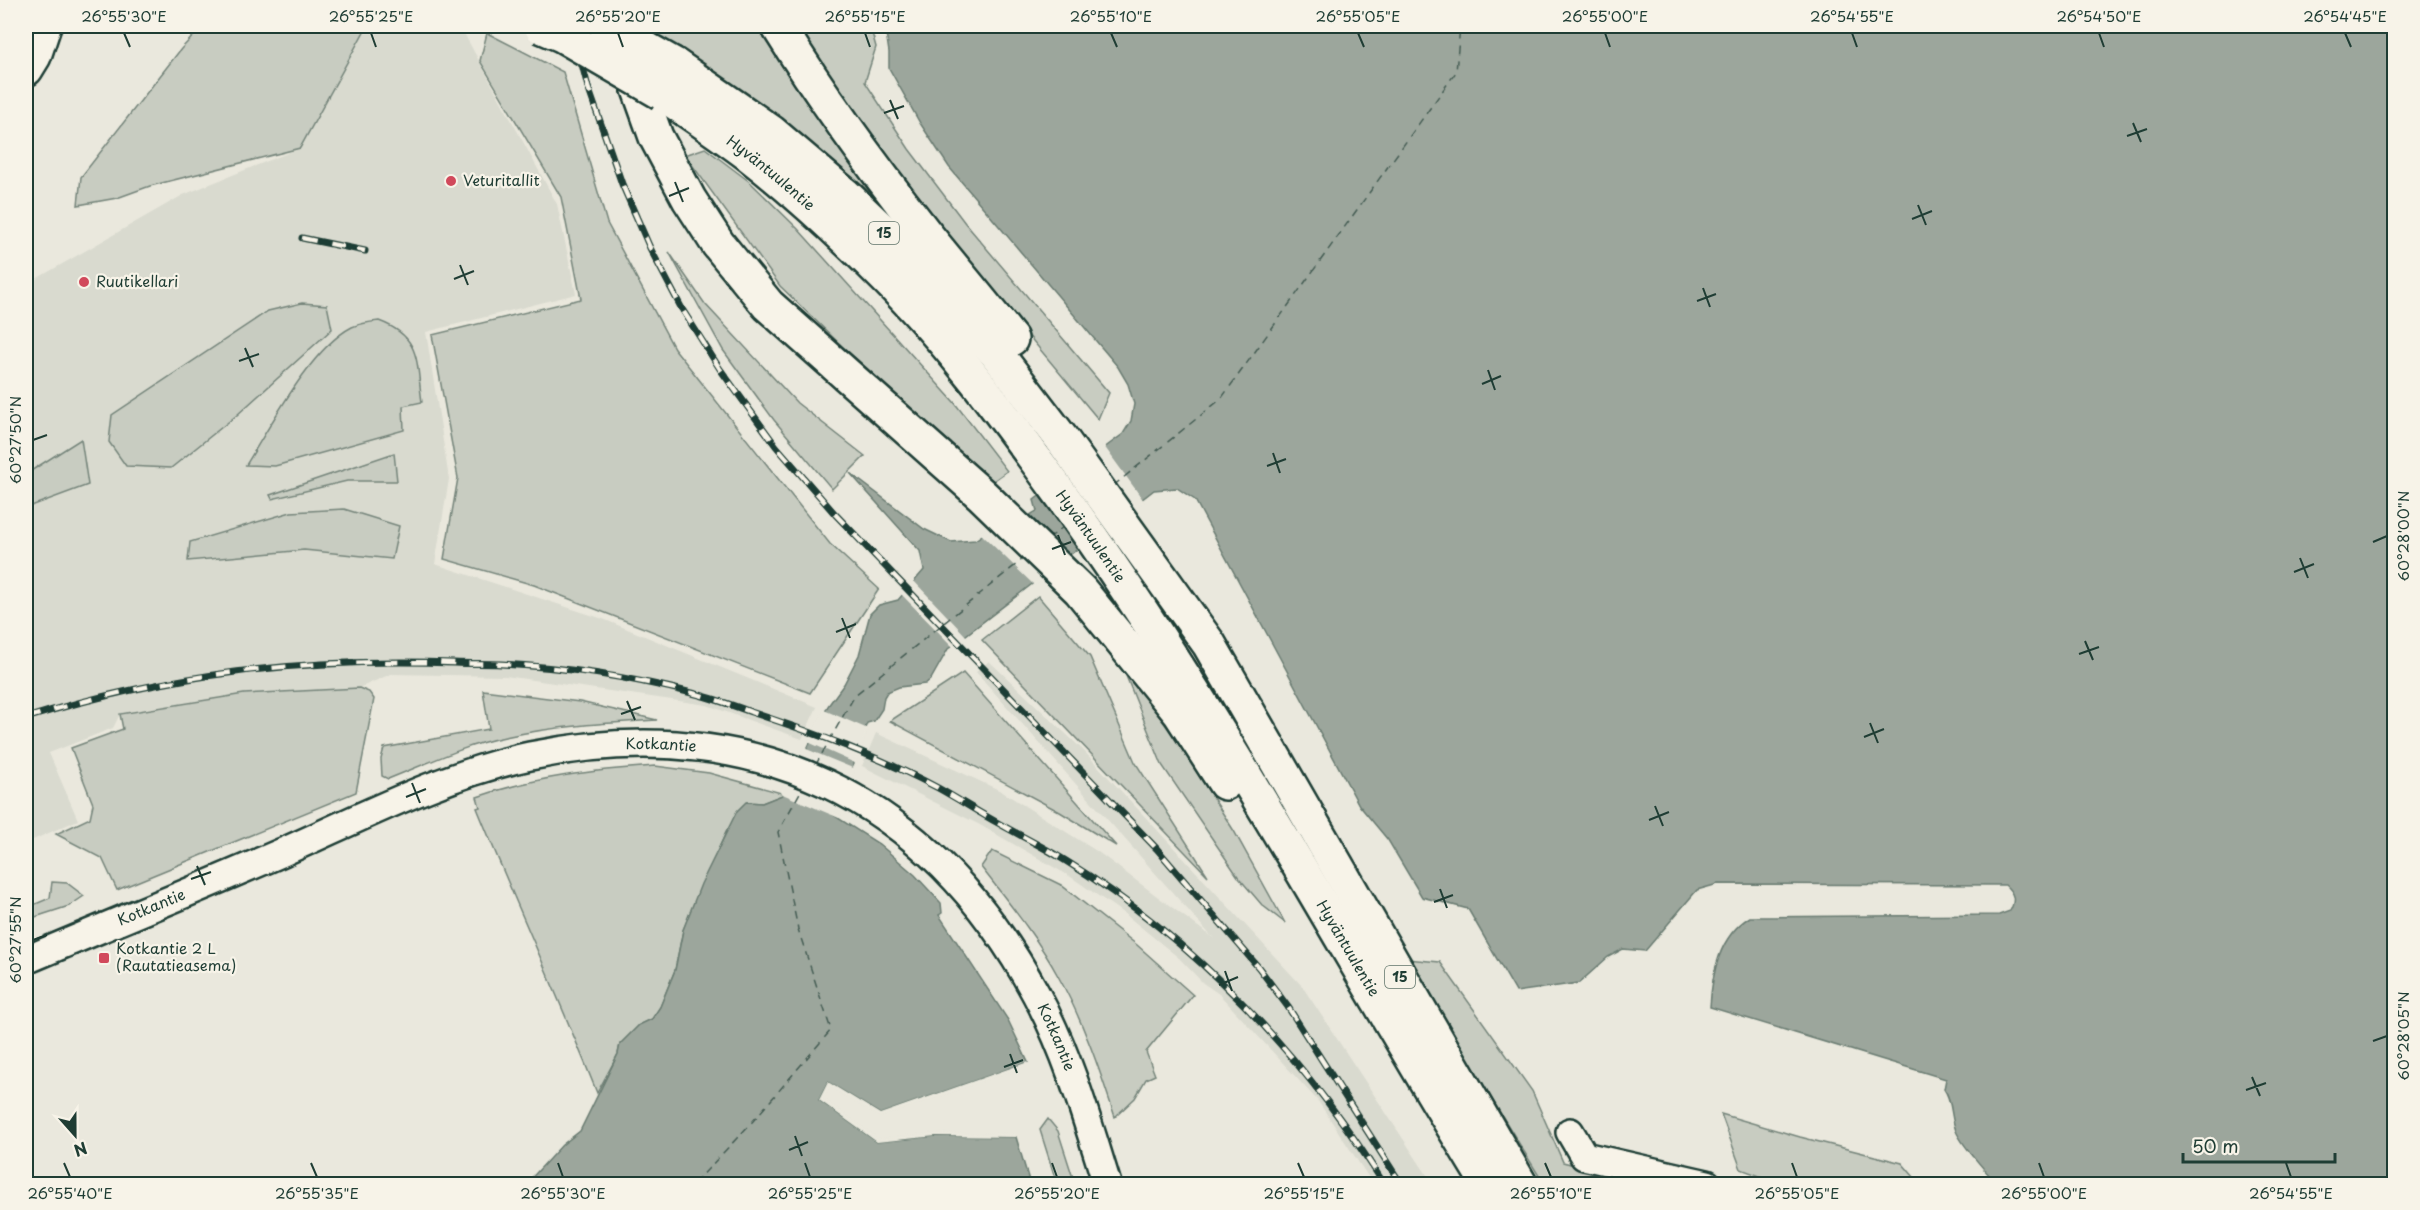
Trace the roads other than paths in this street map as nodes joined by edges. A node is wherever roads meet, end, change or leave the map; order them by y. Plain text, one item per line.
1 (33, 26) edge
2 (44, 26) edge
3 (541, 26) edge
4 (606, 26) edge
5 (620, 26) edge
6 (778, 26) edge
7 (26, 33) edge
8 (26, 69) edge
9 (667, 79) junction
10 (1061, 438) junction
11 (1310, 882) junction
12 (26, 960) edge
13 (1570, 1132) dead end
14 (1107, 1185) edge
15 (1488, 1185) edge
16 (1520, 1185) edge
17 (1707, 1185) edge

1 - 7 main road
2 - 8 main road
3 - 9 main road, Hyväntuulentie / 15, bridge
4 - 9 main road, Hyväntuulentie / 15, bridge
5 - 11 main road
6 - 10 main road
9 - 10 main road, Hyväntuulentie / 15
9 - 11 main road, Hyväntuulentie / 15
10 - 16 main road, Hyväntuulentie / 15
11 - 15 main road, Hyväntuulentie / 15
12 - 14 street, Kotkantie
13 - 17 street

